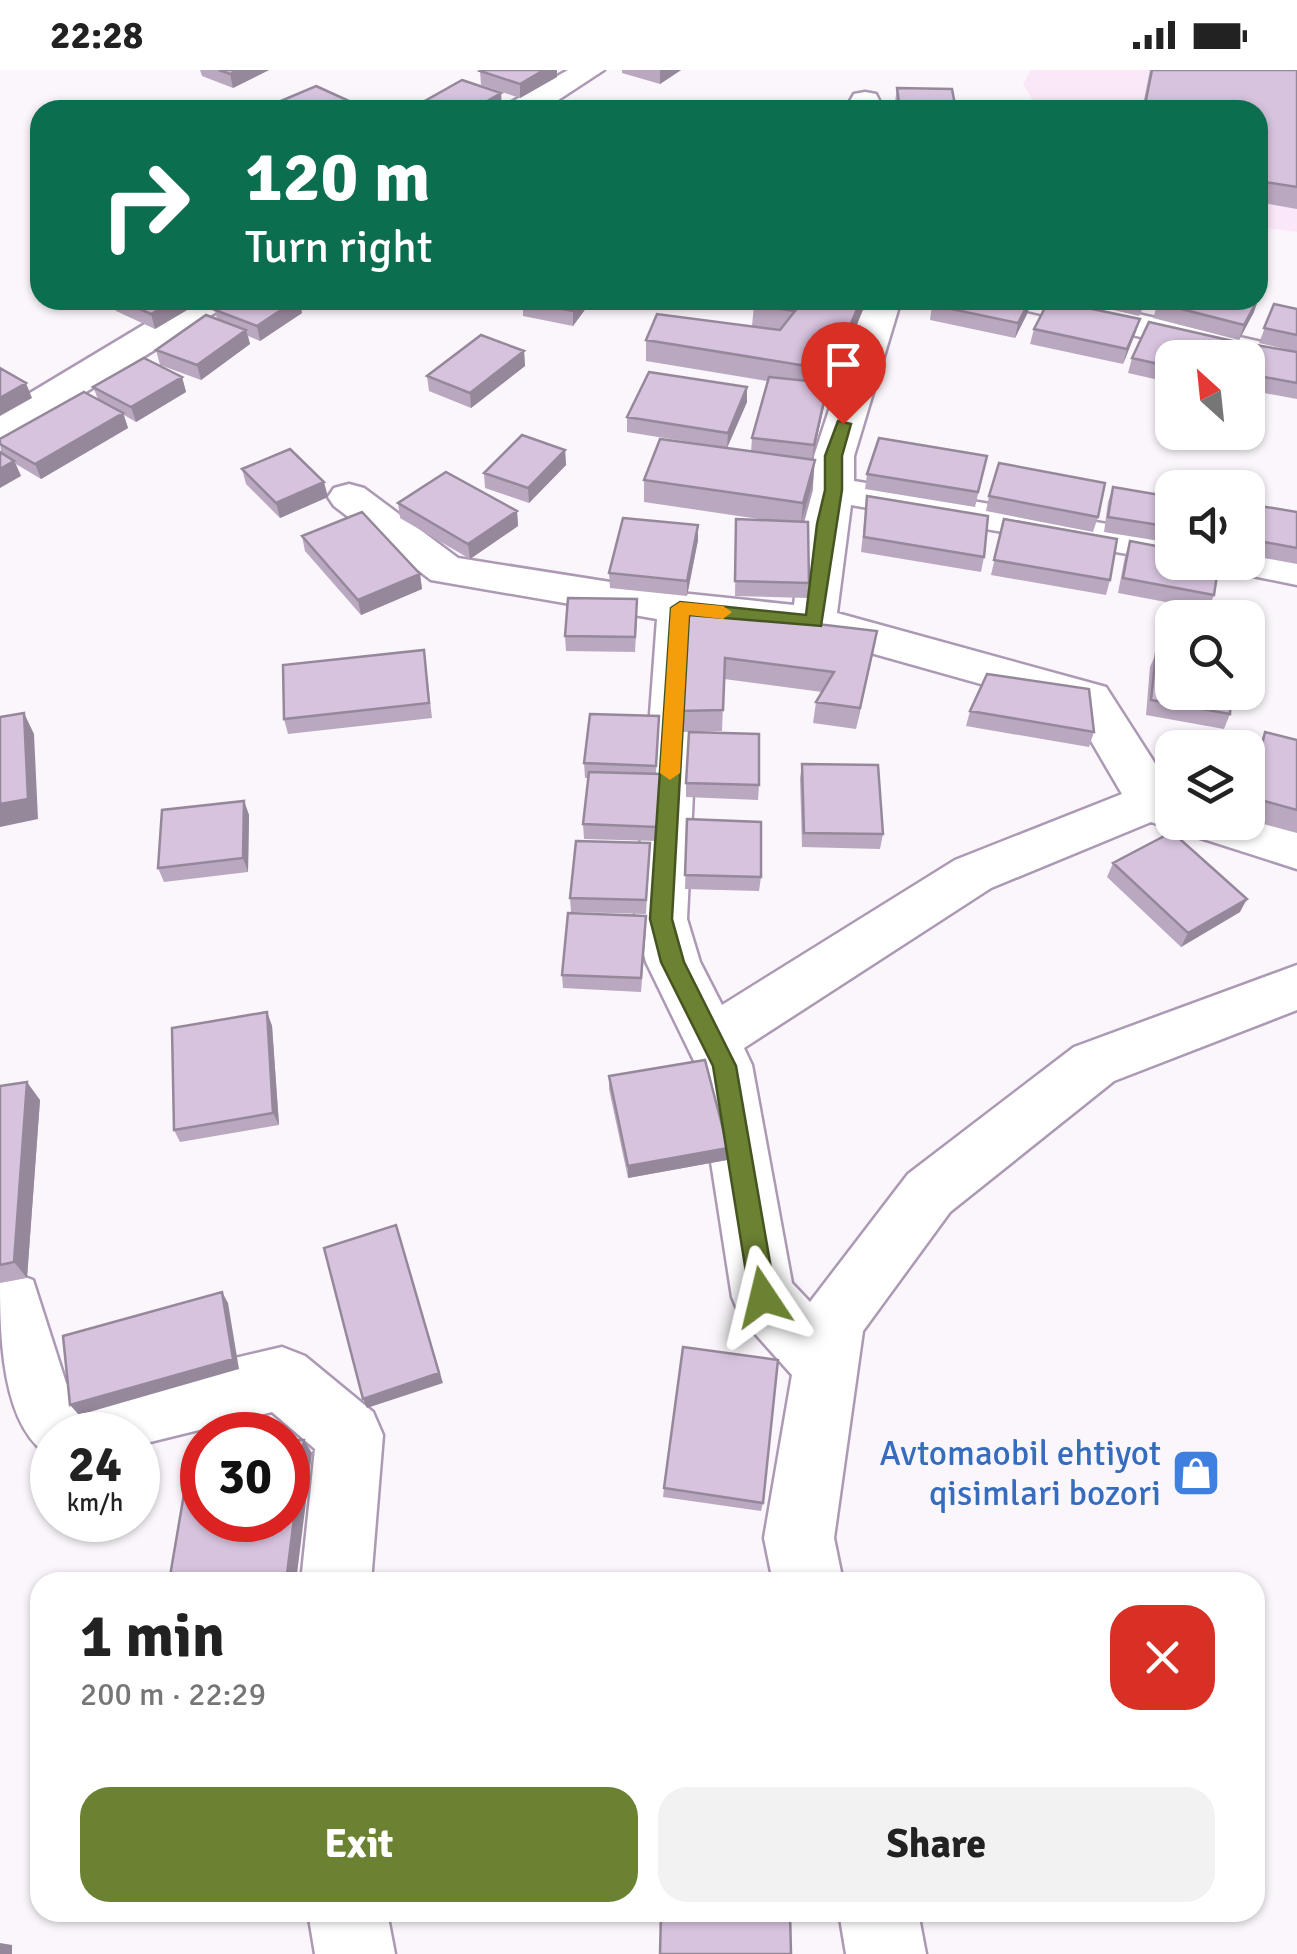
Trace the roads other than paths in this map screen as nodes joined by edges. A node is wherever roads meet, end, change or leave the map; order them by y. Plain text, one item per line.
1 (589, 70) edge
2 (537, 100) edge
3 (194, 310) edge
4 (880, 310) edge
5 (1072, 310) edge
6 (1297, 361) edge
7 (0, 428) edge
8 (834, 490) junction
9 (348, 497) dead end
10 (1155, 546) edge
11 (1265, 565) edge
12 (1297, 571) edge
13 (680, 608) junction
14 (814, 622) junction
15 (1155, 796) edge
16 (1155, 809) edge
17 (1265, 840) edge
18 (1297, 850) edge
19 (1297, 987) edge
20 (712, 1039) junction
21 (0, 1303) edge
22 (826, 1365) junction
23 (337, 1572) edge
24 (806, 1572) edge
25 (349, 1922) edge
26 (880, 1922) edge
27 (355, 1954) edge
28 (886, 1954) edge

1 - 2 street
3 - 7 street
4 - 8 street
5 - 6 street
8 - 10 street
8 - 14 street
9 - 13 street
11 - 12 street
13 - 14 street
13 - 20 street
14 - 15 street
16 - 20 street
17 - 18 street
19 - 22 street
20 - 22 street
21 - 23 street
22 - 24 street
25 - 27 street
26 - 28 street

